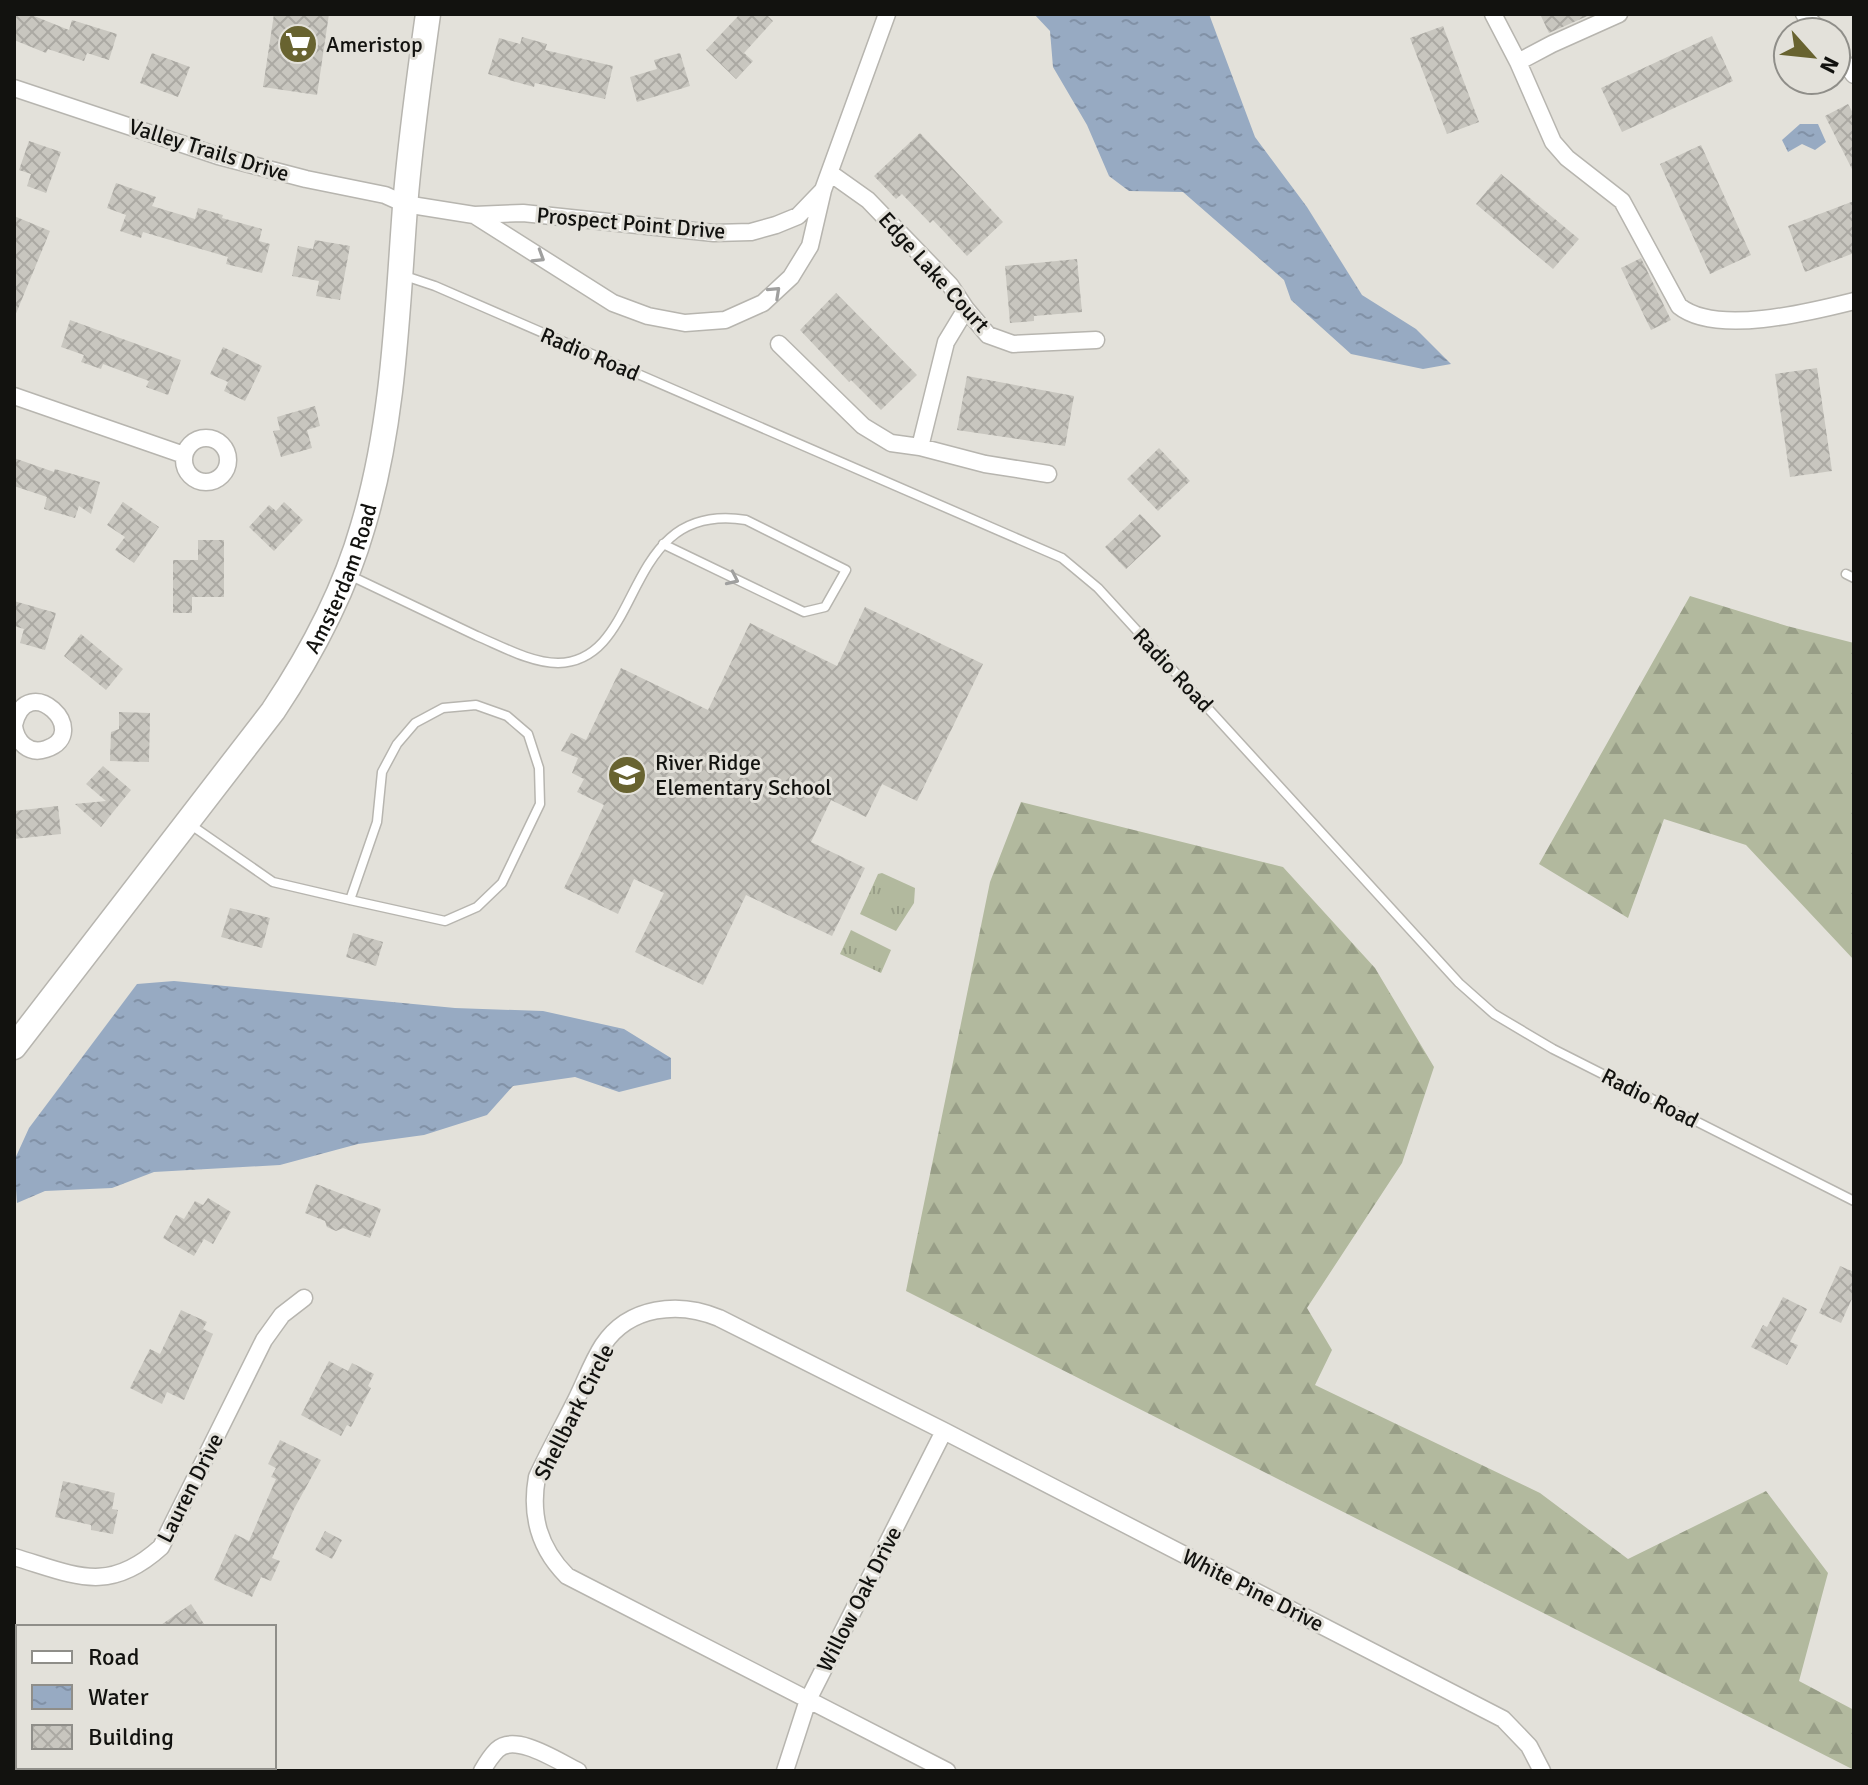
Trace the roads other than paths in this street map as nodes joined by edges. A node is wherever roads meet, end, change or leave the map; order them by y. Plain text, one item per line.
1 (428, 14) edge
2 (887, 14) edge
3 (1493, 14) edge
4 (1619, 14) edge
5 (1518, 62) junction
6 (14, 88) edge
7 (830, 173) junction
8 (823, 190) junction
9 (405, 204) junction
10 (474, 215) junction
11 (400, 279) junction
12 (1854, 301) edge
13 (966, 309) junction
14 (1096, 340) dead end
15 (779, 344) dead end
16 (14, 396) edge
17 (920, 447) junction
18 (184, 455) dead end
19 (1048, 474) dead end
20 (663, 544) junction
21 (346, 574) junction
22 (14, 726) edge
23 (14, 734) edge
24 (187, 822) junction
25 (350, 900) junction
26 (14, 1047) edge
27 (1854, 1201) edge
28 (304, 1298) dead end
29 (944, 1431) junction
30 (14, 1557) edge
31 (808, 1700) junction
32 (482, 1771) edge
33 (578, 1771) edge
34 (785, 1771) edge
35 (947, 1771) edge
36 (1542, 1771) edge

1 - 9 main road, Amsterdam Road
2 - 7 street, Prospect Point Drive
3 - 5 street
4 - 5 street
5 - 12 street
6 - 9 street, Valley Trails Drive
7 - 8 street, Prospect Point Drive
7 - 13 street, Edge Lake Court
8 - 10 street, Prospect Point Drive
10 -> 8 street, Prospect Point Drive
9 - 10 street, Prospect Point Drive
9 - 11 main road, Amsterdam Road
11 - 21 main road, Amsterdam Road
11 - 27 lane, Radio Road
13 - 14 street, Edge Lake Court
13 - 17 street
15 - 17 street
16 - 18 street
17 - 19 street
20 -> 20 lane
20 - 21 lane
21 - 24 main road, Amsterdam Road
22 - 23 street
22 - 23 street
24 - 25 lane
24 - 26 main road, Amsterdam Road
25 - 25 lane
28 - 30 street, Lauren Drive
29 - 31 street, Willow Oak Drive
29 - 31 street, Shellbark Circle
29 - 36 street, White Pine Drive
31 - 34 street, Willow Oak Drive
31 - 35 street, Shellbark Circle
32 - 33 street

